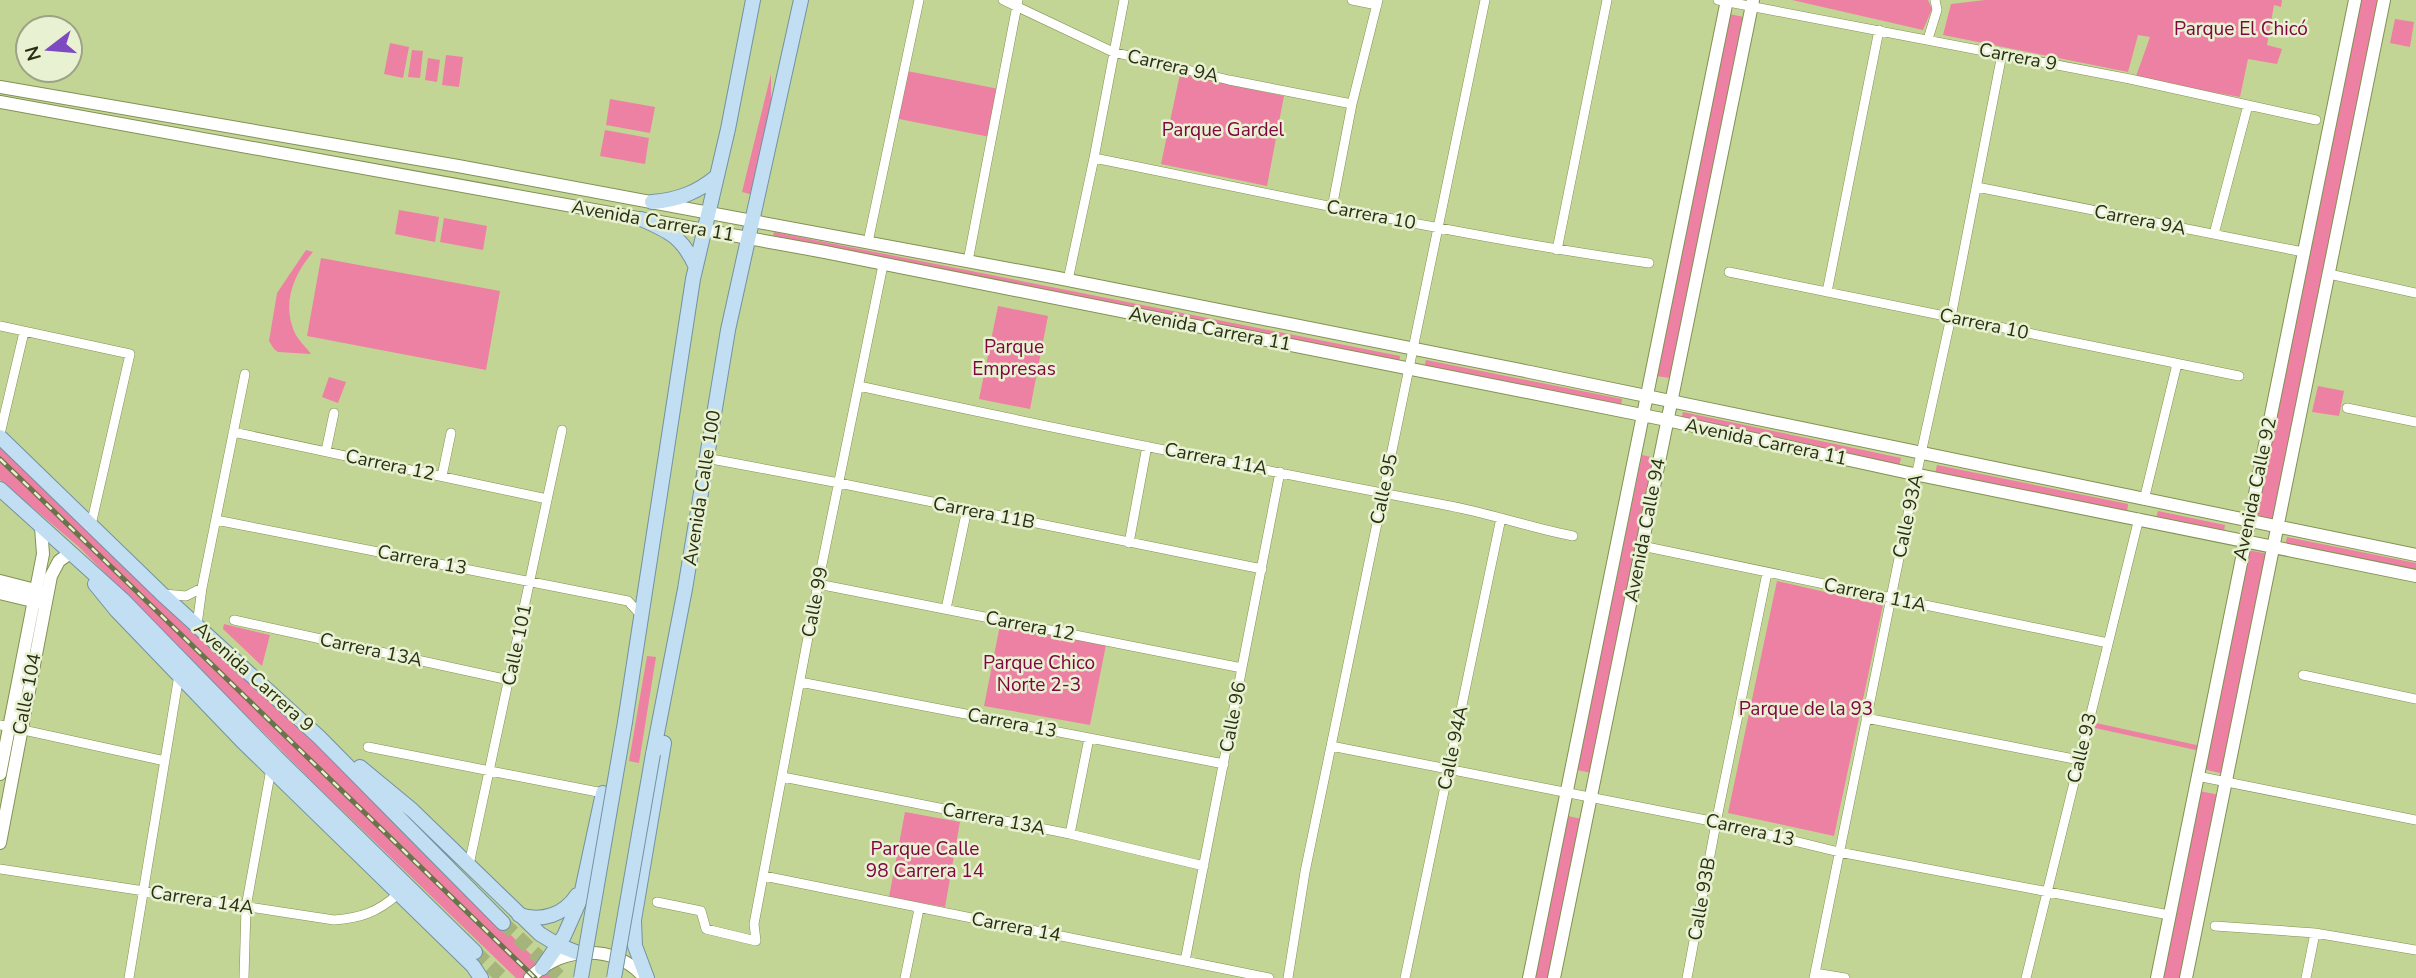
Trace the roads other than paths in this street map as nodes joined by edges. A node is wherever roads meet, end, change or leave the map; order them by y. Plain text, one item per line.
1 (753, 0) edge
2 (801, 0) edge
3 (919, 0) edge
4 (1003, 0) edge
5 (1124, 0) edge
6 (1352, 0) edge
7 (1485, 0) edge
8 (1607, 0) edge
9 (1724, 0) edge
10 (1935, 0) edge
11 (2355, 0) edge
12 (2384, 0) edge
13 (1018, 3) edge
14 (1378, 3) edge
15 (1752, 3) edge
16 (1879, 30) junction
17 (1928, 39) junction
18 (1113, 52) junction
19 (2001, 54) junction
20 (0, 87) edge
21 (0, 102) edge
22 (1352, 104) junction
23 (2248, 106) junction
24 (2316, 120) dead end
25 (1094, 158) junction
26 (717, 176) junction
27 (1977, 187) junction
28 (652, 202) junction
29 (1332, 208) junction
30 (708, 212) junction
31 (641, 219) junction
32 (752, 220) junction
33 (1437, 228) junction
34 (703, 230) junction
35 (2214, 234) junction
36 (748, 238) junction
37 (868, 242) junction
38 (1557, 250) junction
39 (2303, 252) junction
40 (968, 261) junction
41 (1648, 263) dead end
42 (695, 265) junction
43 (883, 265) junction
44 (1728, 272) dead end
45 (2329, 274) junction
46 (1068, 280) junction
47 (1826, 292) junction
48 (2416, 293) edge
49 (1951, 317) junction
50 (0, 326) edge
51 (24, 332) junction
52 (1412, 349) junction
53 (2177, 364) junction
54 (1408, 368) junction
55 (245, 374) dead end
56 (2239, 376) dead end
57 (859, 386) junction
58 (1647, 397) junction
59 (1671, 402) junction
60 (2347, 408) dead end
61 (334, 413) dead end
62 (1643, 415) junction
63 (1667, 420) junction
64 (2416, 422) edge
65 (562, 430) dead end
66 (233, 432) junction
67 (451, 433) dead end
68 (0, 435) edge
69 (1147, 446) junction
70 (326, 451) junction
71 (1921, 454) junction
72 (706, 458) junction
73 (1280, 472) junction
74 (1916, 474) junction
75 (442, 476) junction
76 (839, 483) junction
77 (0, 489) edge
78 (1383, 494) junction
79 (547, 499) junction
80 (2144, 500) junction
81 (967, 509) junction
82 (1501, 518) junction
83 (2139, 518) junction
84 (216, 520) junction
85 (2249, 521) junction
86 (92, 525) junction
87 (41, 527) junction
88 (2278, 527) junction
89 (1573, 536) dead end
90 (2245, 541) junction
91 (1129, 543) junction
92 (1642, 546) junction
93 (2274, 547) junction
94 (70, 553) junction
95 (2416, 555) edge
96 (1262, 569) junction
97 (1768, 573) junction
98 (2416, 576) edge
99 (0, 581) edge
100 (530, 581) junction
101 (818, 584) junction
102 (202, 588) junction
103 (685, 589) junction
104 (0, 593) edge
105 (162, 594) junction
106 (40, 597) junction
107 (1891, 598) junction
108 (637, 606) junction
109 (946, 609) junction
110 (234, 620) dead end
111 (197, 625) junction
112 (2108, 643) junction
113 (1242, 668) junction
114 (179, 675) junction
115 (2304, 675) dead end
116 (509, 680) junction
117 (800, 682) junction
118 (2416, 699) edge
119 (1866, 718) junction
120 (9, 727) edge
121 (319, 737) junction
122 (1089, 738) junction
123 (1331, 746) junction
124 (368, 747) dead end
125 (2079, 760) junction
126 (165, 761) junction
127 (1224, 764) junction
128 (1449, 768) junction
129 (271, 769) junction
130 (490, 771) junction
131 (0, 774) edge
132 (2197, 776) junction
133 (783, 777) junction
134 (2226, 782) junction
135 (1567, 791) junction
136 (603, 793) joint
137 (1591, 796) junction
138 (2416, 820) edge
139 (1716, 822) junction
140 (1070, 834) junction
141 (0, 843) edge
142 (1839, 852) junction
143 (470, 860) dead end
144 (1205, 866) junction
145 (0, 869) edge
146 (764, 876) junction
147 (584, 885) junction
148 (144, 891) junction
149 (2047, 891) junction
150 (398, 894) junction
151 (657, 902) dead end
152 (246, 907) junction
153 (919, 909) junction
154 (517, 914) junction
155 (2169, 915) junction
156 (503, 923) tunnel mouth
157 (2216, 926) dead end
158 (2315, 933) junction
159 (558, 945) junction
160 (2416, 950) edge
161 (475, 952) tunnel mouth
162 (578, 953) junction
163 (1185, 961) junction
164 (542, 968) junction
165 (1815, 975) edge
166 (129, 978) edge
167 (244, 978) edge
168 (481, 978) edge
169 (530, 978) edge
170 (581, 978) edge
171 (614, 978) edge
172 (646, 978) edge
173 (905, 978) edge
174 (1269, 978) edge
175 (1288, 978) edge
176 (1405, 978) edge
177 (1529, 978) edge
178 (1554, 978) edge
179 (1686, 978) edge
180 (1845, 978) edge
181 (2026, 978) edge
182 (2157, 978) edge
183 (2186, 978) edge
184 (2306, 978) edge

1 - 26 main road
2 - 32 main road, Avenida Calle 100
3 - 37 street
4 - 13 street, Carrera 9A
5 - 18 street
6 - 14 street
7 - 33 street, Calle 95
8 - 38 street
9 - 15 street, Carrera 9
9 - 58 main road, Avenida Calle 94
10 - 17 street
11 - 39 main road, Avenida Calle 92
12 - 45 main road, Avenida Calle 92
13 - 18 street, Carrera 9A
13 - 40 street
14 - 22 street
15 - 16 street, Carrera 9
15 - 59 main road, Avenida Calle 94
16 - 17 street, Carrera 9
16 - 47 street
17 - 19 street, Carrera 9
18 - 22 street, Carrera 9A
18 - 25 street
19 - 23 street, Carrera 9
19 - 27 street, Calle 93A
20 - 28 main road, Avenida Carrera 11
21 - 31 main road, Avenida Carrera 11
22 - 29 street
23 - 24 street, Carrera 9
23 - 35 street
25 - 29 street, Carrera 10
25 - 46 street
26 - 28 main road
26 - 30 main road
27 - 35 street, Carrera 9A
27 - 49 street, Calle 93A
28 - 30 main road, Avenida Carrera 11
29 - 33 street, Carrera 10
30 - 32 main road, Avenida Carrera 11
30 - 34 main road
31 - 34 main road, Avenida Carrera 11
31 - 42 main road
32 - 36 main road, Avenida Calle 100
32 - 37 main road, Avenida Carrera 11
33 - 38 street, Carrera 10
33 - 52 street, Calle 95
34 - 36 main road, Avenida Carrera 11
34 - 42 main road
35 - 39 street, Carrera 9A
36 - 43 main road, Avenida Carrera 11
36 - 72 main road, Avenida Calle 100
37 - 40 main road, Avenida Carrera 11
38 - 41 street, Carrera 10
39 - 85 main road, Avenida Calle 92
40 - 46 main road, Avenida Carrera 11
42 - 108 main road
43 - 54 main road, Avenida Carrera 11
43 - 57 street, Calle 99
44 - 47 street, Carrera 10
45 - 48 street
45 - 88 main road, Avenida Calle 92
46 - 52 main road, Avenida Carrera 11
47 - 49 street, Carrera 10
49 - 53 street, Carrera 10
49 - 71 street, Calle 93A
50 - 51 street
51 - 68 street
51 - 86 street
52 - 54 street, Calle 95
52 - 58 main road, Avenida Carrera 11
53 - 56 street, Carrera 10
53 - 80 street
54 - 62 main road, Avenida Carrera 11
54 - 78 street, Calle 95
55 - 66 street
57 - 69 street, Carrera 11A
57 - 76 street, Calle 99
58 - 59 main road, Avenida Carrera 11
58 - 62 main road, Avenida Calle 94
59 - 63 main road, Avenida Calle 94
59 - 71 main road, Avenida Carrera 11
60 - 64 street
61 - 70 street
62 - 63 main road, Avenida Carrera 11
62 - 135 main road, Avenida Calle 94
63 - 74 main road, Avenida Carrera 11
63 - 92 main road, Avenida Calle 94
65 - 79 street, Calle 101
66 - 70 street, Carrera 12
66 - 84 street
67 - 75 street
68 - 86 main road, Avenida Carrera 9
69 - 73 street, Carrera 11A
69 - 91 street
70 - 75 street, Carrera 12
71 - 74 street, Calle 93A
71 - 80 main road, Avenida Carrera 11
72 - 76 street, Carrera 11B
72 - 103 main road, Avenida Calle 100
73 - 78 street, Carrera 11A
73 - 96 street, Calle 96
74 - 83 main road, Avenida Carrera 11
74 - 107 street, Calle 93A
75 - 79 street, Carrera 12
76 - 81 street, Carrera 11B
76 - 101 street, Calle 99
77 - 87 main road, Avenida Carrera 9
78 - 82 street, Carrera 11A
78 - 123 street, Calle 95
79 - 100 street, Calle 101
80 - 85 main road, Avenida Carrera 11
81 - 91 street, Carrera 11B
81 - 109 street
82 - 89 street, Carrera 11A
82 - 128 street, Calle 94A
83 - 90 main road, Avenida Carrera 11
83 - 112 street, Calle 93
84 - 100 street, Carrera 13
84 - 102 street
85 - 88 main road, Avenida Carrera 11
85 - 90 main road, Avenida Calle 92
86 - 105 main road, Avenida Carrera 9
87 - 94 main road, Avenida Carrera 9
87 - 106 main road, Calle 104
88 - 93 main road, Avenida Calle 92
88 - 95 main road, Avenida Carrera 11
90 - 93 main road, Avenida Carrera 11
90 - 132 main road, Avenida Calle 92
91 - 96 street, Carrera 11B
92 - 97 street, Carrera 11A
92 - 137 main road, Avenida Calle 94
93 - 98 main road, Avenida Carrera 11
93 - 134 main road, Avenida Calle 92
94 - 106 main road, Calle 104
94 - 114 main road
94 - 161 main road, Avenida Carrera 9
96 - 113 street, Calle 96
97 - 107 street, Carrera 11A
97 - 139 street, Calle 93B
99 - 106 main road
100 - 108 street, Carrera 13
100 - 116 street, Calle 101
101 - 109 street, Carrera 12
101 - 117 street, Calle 99
102 - 105 street
102 - 111 street
103 - 171 main road, Avenida Calle 100, bridge
103 - 172 main road
104 - 106 main road
105 - 111 main road, Avenida Carrera 9
106 - 120 main road, Calle 104
107 - 112 street, Carrera 11A
107 - 119 street, Calle 93A
108 - 170 main road, bridge
109 - 113 street, Carrera 12
110 - 116 street, Carrera 13A
111 - 121 main road, Avenida Carrera 9
112 - 125 street, Calle 93
113 - 127 street, Calle 96
114 - 126 street
114 - 129 main road
115 - 118 street
116 - 130 street, Calle 101
117 - 122 street, Carrera 13
117 - 133 street, Calle 99
119 - 125 street
119 - 142 street, Calle 93A
120 - 126 street
120 - 131 main road, Calle 104
120 - 141 main road, Calle 104
121 - 154 main road
121 - 156 main road, Avenida Carrera 9
122 - 127 street, Carrera 13
122 - 140 street
123 - 128 street, Carrera 13
123 - 175 street, Calle 95
124 - 130 street
125 - 149 street, Calle 93
126 - 148 street
127 - 144 street, Calle 96
128 - 135 street, Carrera 13
128 - 176 street, Calle 94A
129 - 150 main road
129 - 152 street
130 - 136 street
130 - 143 street, Calle 101
132 - 134 street
132 - 155 main road, Avenida Calle 92
133 - 140 street, Carrera 13A
133 - 146 street, Calle 99
134 - 138 street
134 - 183 main road, Avenida Calle 92
135 - 137 street, Carrera 13
135 - 177 main road, Avenida Calle 94
136 - 147 main road
137 - 139 street, Carrera 13
137 - 178 main road, Avenida Calle 94
139 - 142 street, Carrera 13
139 - 179 street, Calle 93B
140 - 144 street, Carrera 13A
142 - 149 street, Carrera 13
142 - 165 street, Calle 93A
144 - 163 street, Calle 96
145 - 148 street, Carrera 14A
146 - 151 street, Calle 99
146 - 153 street, Carrera 14
147 - 154 main road
147 - 159 main road
148 - 152 street, Carrera 14A
148 - 166 street
149 - 155 street, Carrera 13
149 - 181 street, Calle 93
150 - 152 street, Carrera 14A
150 - 168 main road
152 - 167 street
153 - 163 street, Carrera 14
153 - 173 street
154 - 159 main road
155 - 182 main road, Avenida Calle 92
157 - 158 street
158 - 160 street
158 - 184 street
159 - 162 main road
159 - 164 main road
162 - 164 main road
162 - 172 main road
163 - 174 street, Carrera 14
164 - 169 main road
165 - 180 street

